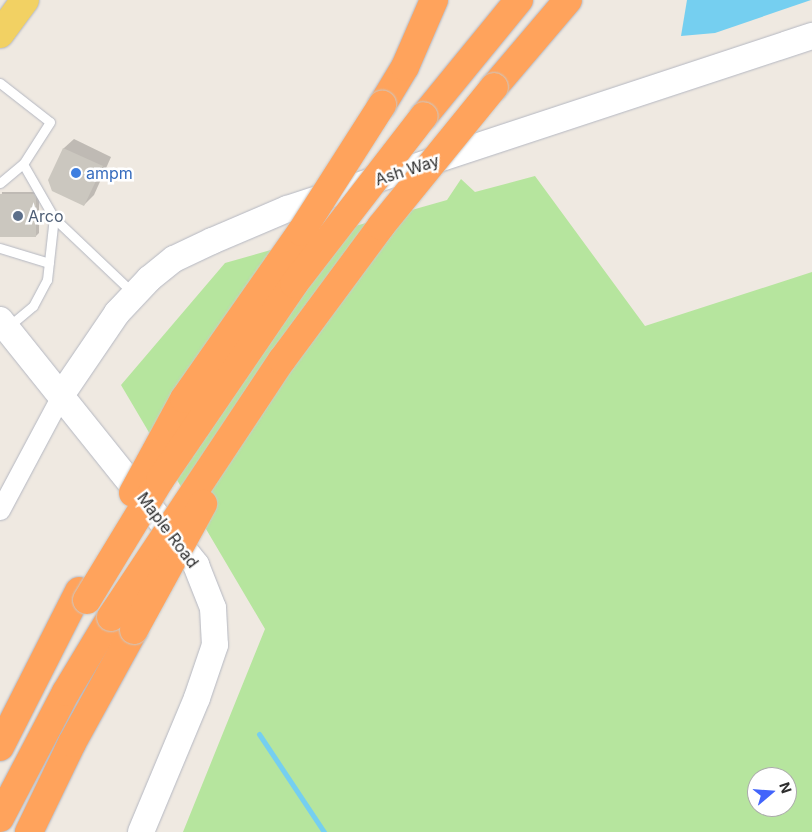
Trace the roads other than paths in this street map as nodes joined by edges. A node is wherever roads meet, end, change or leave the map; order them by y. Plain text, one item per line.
1 (25, 0) edge
2 (434, 0) edge
3 (519, 0) edge
4 (568, 0) edge
5 (0, 34) edge
6 (812, 36) edge
7 (0, 83) edge
8 (23, 164) junction
9 (0, 184) edge
10 (54, 217) junction
11 (0, 248) edge
12 (49, 263) junction
13 (135, 294) junction
14 (3, 324) edge
15 (282, 360) junction
16 (62, 394) junction
17 (0, 510) edge
18 (83, 596) junction
19 (0, 747) edge
20 (0, 818) edge
21 (29, 832) edge
22 (141, 832) edge

1 - 5 main road
2 - 18 highway, bridge
3 - 18 highway, bridge
4 - 15 highway, bridge
6 - 13 street, Ash Way
7 - 8 lane
8 - 9 lane
8 - 10 lane
10 - 12 lane
10 - 13 lane
11 - 12 lane
12 - 14 lane
13 - 16 street, Ash Way
14 - 16 street, Maple Road
15 - 20 highway, bridge
15 - 21 highway, bridge
16 - 17 street
16 - 22 street, Maple Road
18 - 19 highway

